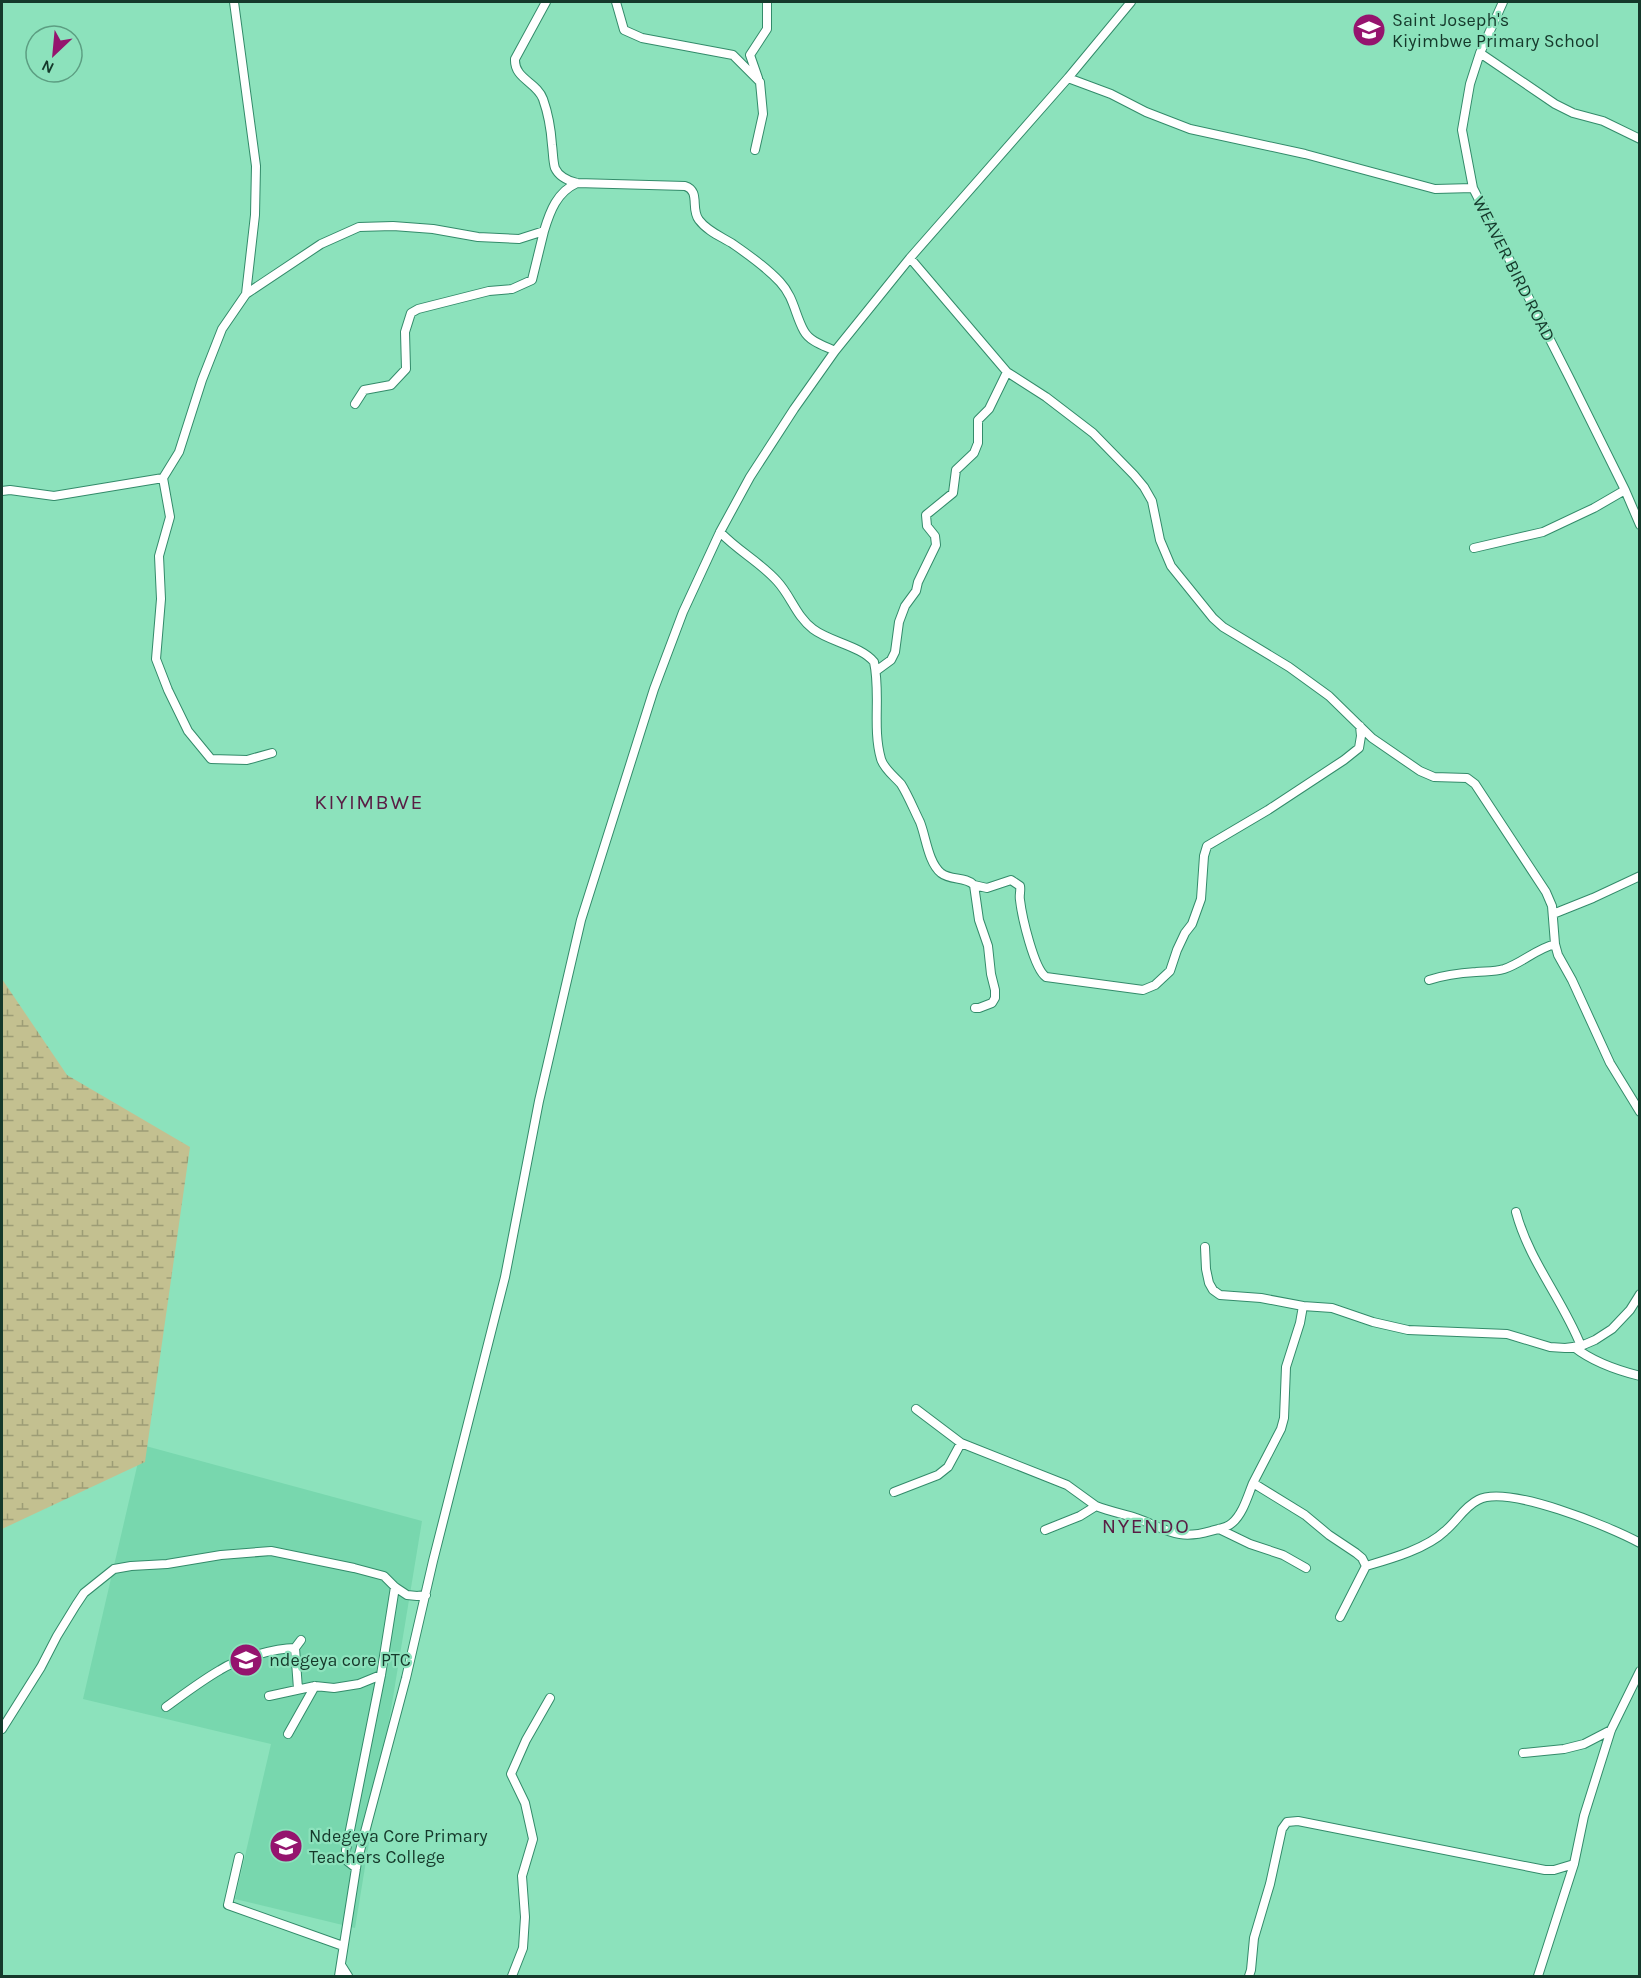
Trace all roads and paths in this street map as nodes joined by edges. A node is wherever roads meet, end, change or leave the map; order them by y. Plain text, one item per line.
1 (234, 2) edge
2 (546, 2) edge
3 (616, 2) edge
4 (767, 2) edge
5 (1131, 2) edge
6 (1503, 2) edge
7 (1480, 53) junction
8 (1068, 78) junction
9 (760, 82) junction
10 (1640, 139) edge
11 (755, 150) dead end
12 (577, 183) junction
13 (1473, 188) junction
14 (544, 231) junction
15 (910, 258) junction
16 (246, 294) junction
17 (835, 351) junction
18 (1007, 372) junction
19 (355, 405) dead end
20 (163, 478) junction
21 (1624, 490) junction
22 (2, 491) edge
23 (1640, 525) edge
24 (720, 532) junction
25 (1474, 548) dead end
26 (876, 671) junction
27 (1360, 726) junction
28 (272, 753) dead end
29 (1640, 876) edge
30 (974, 885) junction
31 (1553, 914) junction
32 (1555, 944) junction
33 (1429, 980) dead end
34 (975, 1008) dead end
35 (1640, 1112) edge
36 (1516, 1212) dead end
37 (1205, 1247) dead end
38 (1640, 1294) edge
39 (1303, 1306) junction
40 (1577, 1347) junction
41 (1640, 1376) edge
42 (916, 1410) dead end
43 (961, 1443) junction
44 (1253, 1483) junction
45 (894, 1492) dead end
46 (1096, 1506) junction
47 (1218, 1529) junction
48 (1045, 1530) dead end
49 (1640, 1543) edge
50 (1366, 1566) junction
51 (1306, 1568) dead end
52 (395, 1587) junction
53 (426, 1595) junction
54 (1340, 1617) dead end
55 (301, 1640) dead end
56 (295, 1648) junction
57 (1640, 1671) edge
58 (381, 1675) junction
59 (315, 1686) junction
60 (298, 1689) junction
61 (269, 1696) dead end
62 (550, 1698) dead end
63 (166, 1707) dead end
64 (2, 1729) edge
65 (1611, 1730) junction
66 (288, 1734) dead end
67 (1523, 1753) dead end
68 (239, 1857) dead end
69 (1574, 1864) junction
70 (356, 1868) junction
71 (343, 1946) junction
72 (341, 1965) junction
73 (339, 1977) edge
74 (348, 1977) edge
75 (512, 1977) edge
76 (1249, 1977) edge
77 (1538, 1977) edge

1 - 16 street
2 - 12 street
3 - 9 street
4 - 9 street
5 - 8 street
6 - 7 street, WEAVER BIRD ROAD
7 - 10 street
7 - 13 street, WEAVER BIRD ROAD
8 - 13 street
8 - 15 street
9 - 11 street
12 - 14 street
12 - 17 street
13 - 21 street, WEAVER BIRD ROAD
14 - 16 street
14 - 19 street
15 - 17 street
15 - 18 street
16 - 20 street
17 - 24 street
18 - 26 street
18 - 27 street
20 - 22 street
20 - 28 street
21 - 23 street, WEAVER BIRD ROAD
21 - 25 street
24 - 26 street
24 - 53 street
26 - 30 street
27 - 30 street
27 - 31 street
29 - 31 street
30 - 34 street
31 - 32 street
32 - 33 street
32 - 35 street
36 - 40 street
37 - 39 street
38 - 40 street
39 - 40 street
39 - 44 street
40 - 41 street
42 - 43 street
43 - 45 street
43 - 46 street
44 - 47 street
44 - 50 street
46 - 47 street
46 - 48 street
47 - 51 street
49 - 50 street
50 - 54 street
52 - 53 street
52 - 58 street
52 - 64 street
53 - 70 street
55 - 56 street
56 - 60 street
56 - 63 street
57 - 65 street
58 - 59 street
58 - 70 street
59 - 60 street
59 - 66 street
60 - 61 street
62 - 75 street
65 - 67 street
65 - 69 street
68 - 71 street
69 - 76 street
69 - 77 street
70 - 71 street
71 - 72 street
72 - 73 street
72 - 74 street

